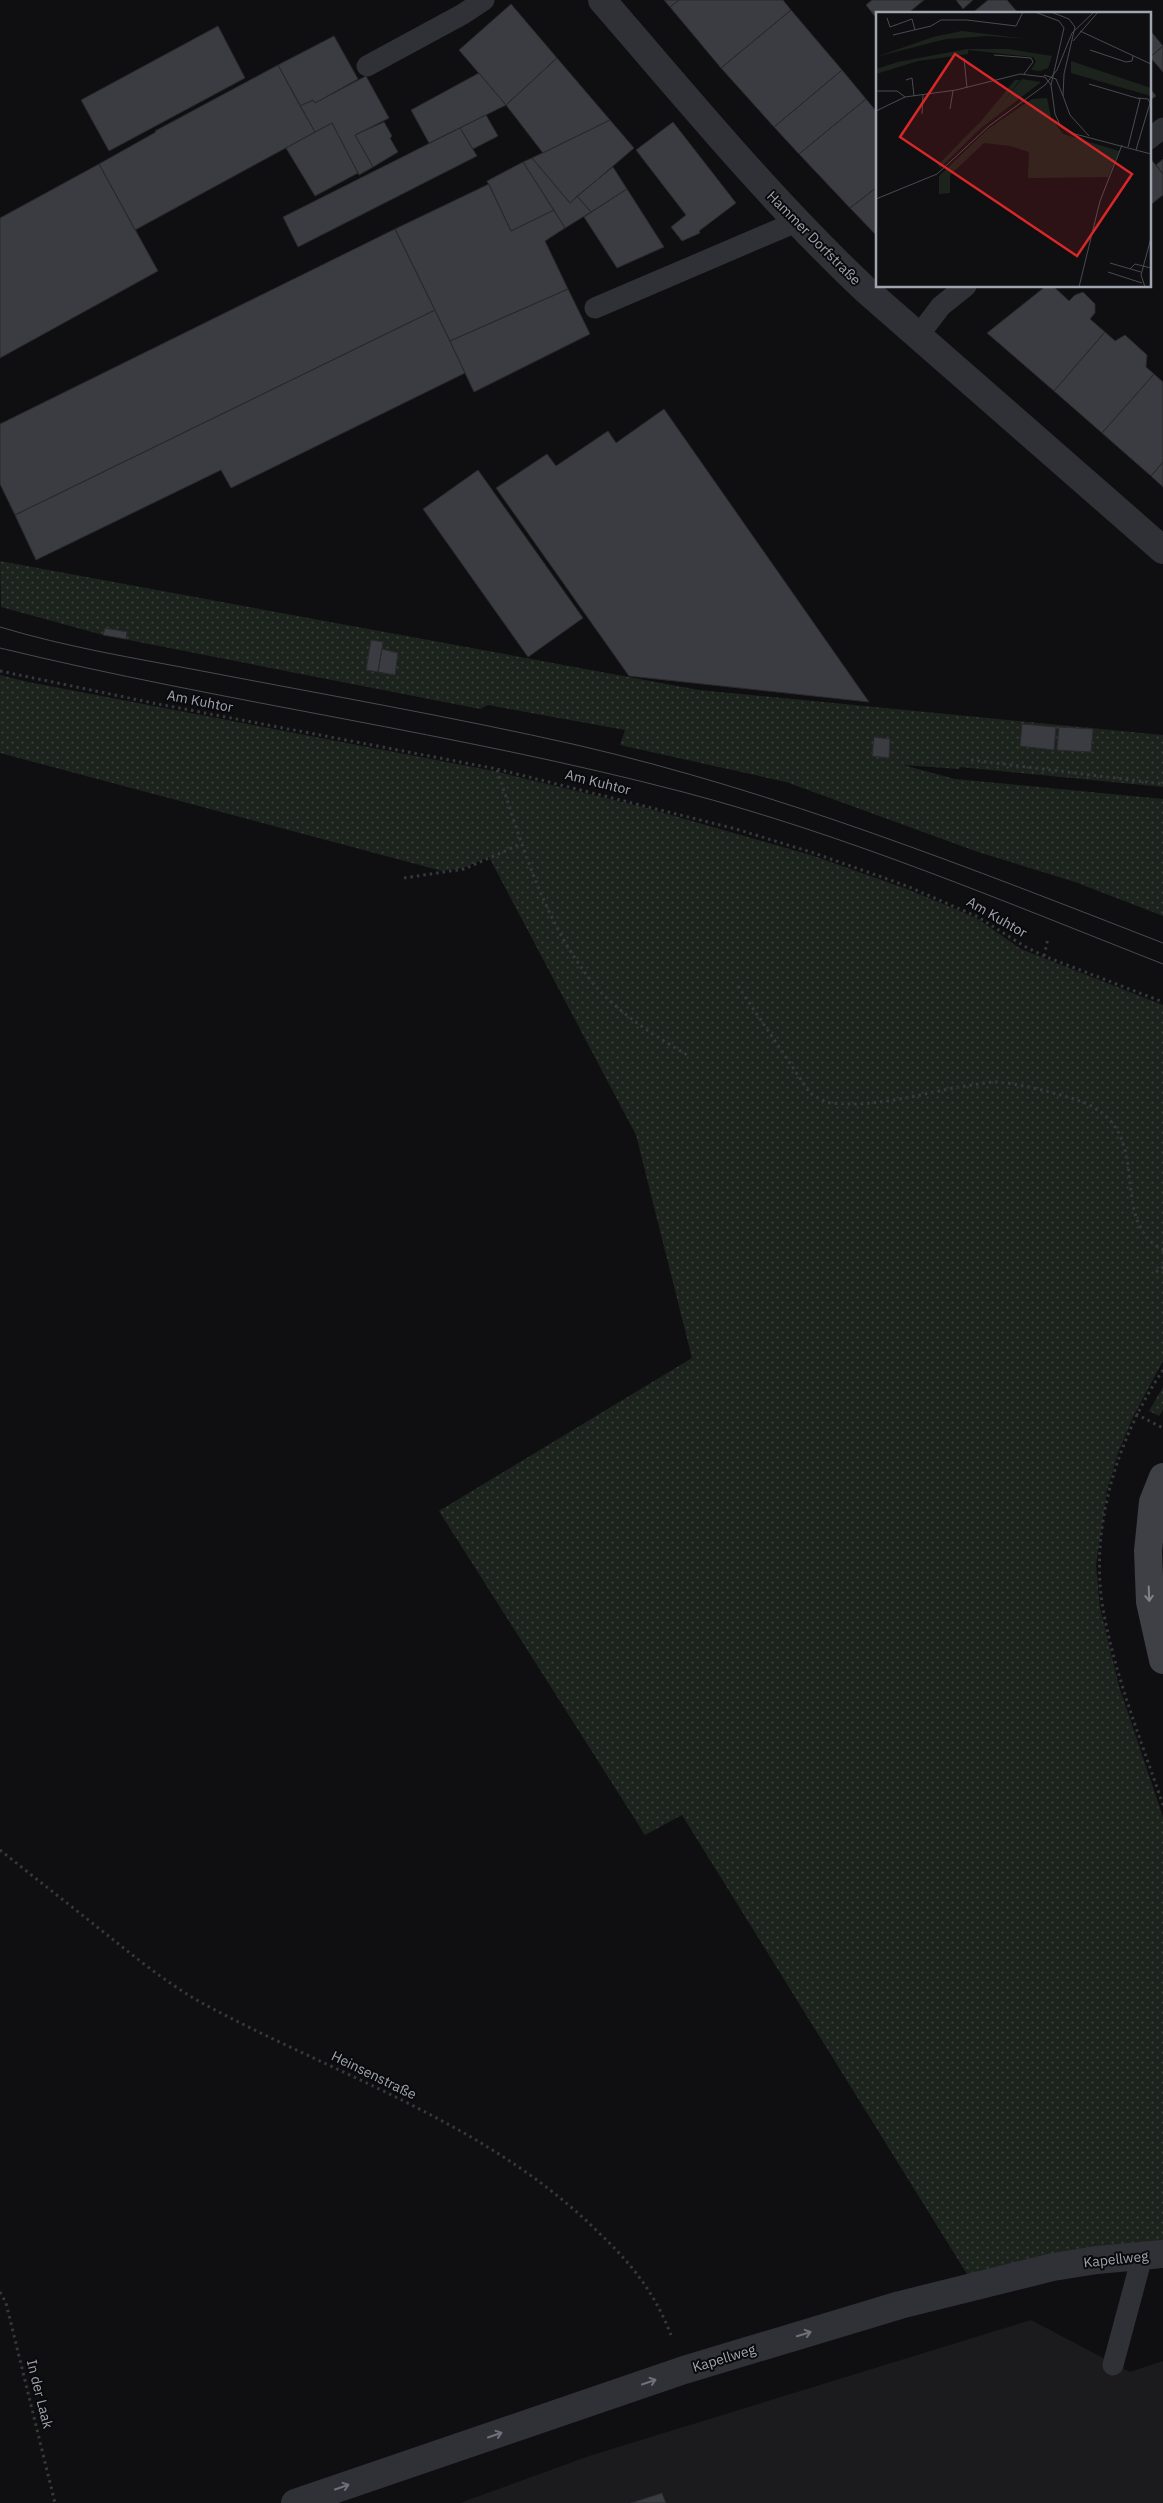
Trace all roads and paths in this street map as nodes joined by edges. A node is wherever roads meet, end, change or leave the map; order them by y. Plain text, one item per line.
1 (484, 0) edge
2 (602, 0) edge
3 (367, 66) dead end
4 (1163, 128) edge
5 (1150, 138) edge
6 (796, 222) junction
7 (964, 288) edge
8 (595, 308) dead end
9 (918, 336) junction
10 (1163, 550) edge
11 (0, 671) edge
12 (971, 760) dead end
13 (497, 769) junction
14 (1163, 784) edge
15 (521, 844) junction
16 (404, 878) dead end
17 (1048, 938) dead end
18 (1044, 956) junction
19 (738, 986) dead end
20 (1163, 1002) edge
21 (689, 1056) dead end
22 (1163, 1250) edge
23 (1163, 1267) edge
24 (1156, 1272) dead end
25 (1136, 1414) dead end
26 (1163, 1428) edge
27 (1163, 1477) edge
28 (1156, 1545) edge
29 (1163, 1660) edge
30 (0, 1850) edge
31 (1153, 2255) edge
32 (0, 2292) edge
33 (1113, 2365) dead end
34 (684, 2370) junction
35 (55, 2503) edge
36 (295, 2503) edge

1 - 3 lane
2 - 6 street, Hammer Dorfstraße
4 - 5 lane
6 - 8 lane
6 - 9 street, Hammer Dorfstraße
7 - 9 lane
9 - 10 street, Hammer Dorfstraße
11 - 13 path, Am Kuhtor
12 - 14 path
13 - 15 path
13 - 18 path, Am Kuhtor
15 - 16 path
15 - 21 path
17 - 18 path
18 - 20 path, Am Kuhtor
19 - 22 path
23 - 24 path
25 - 26 path
27 - 28 main road
28 -> 29 main road
30 - 34 path, Heinsenstraße
31 - 33 lane
34 -> 31 street, Kapellweg
32 - 35 path, In der Laak
36 -> 34 street, Kapellweg

